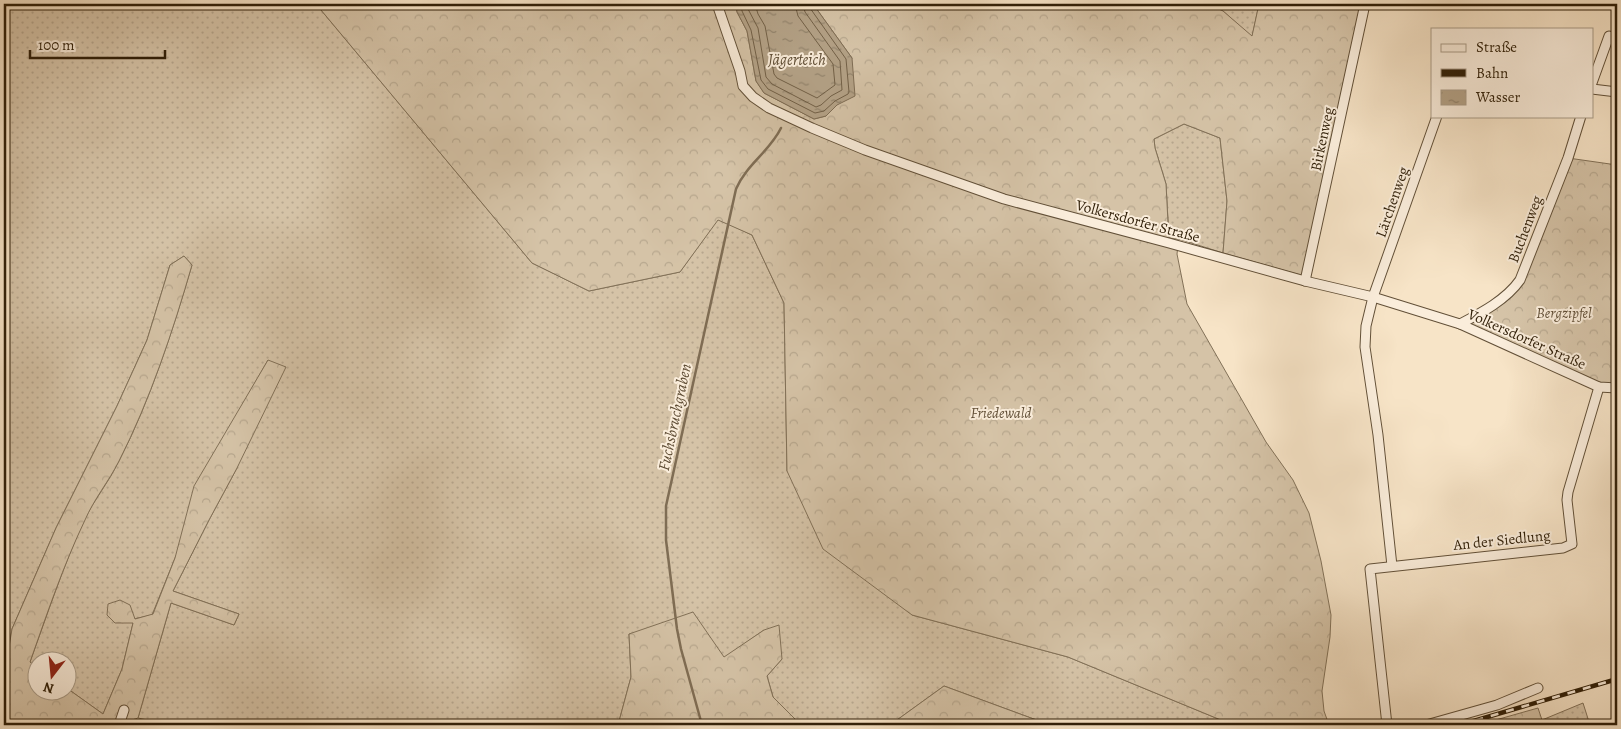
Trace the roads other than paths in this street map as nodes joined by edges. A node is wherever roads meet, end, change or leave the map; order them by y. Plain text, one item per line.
1 (717, 4) edge
2 (1365, 4) edge
3 (1609, 36) dead end
4 (1594, 78) edge
5 (1594, 89) edge
6 (1617, 92) edge
7 (1436, 118) edge
8 (1580, 118) edge
9 (1305, 281) junction
10 (1373, 297) junction
11 (1460, 324) junction
12 (1599, 387) junction
13 (1617, 388) edge
14 (1392, 566) junction
15 (1538, 688) dead end
16 (124, 710) dead end
17 (119, 725) edge
18 (1387, 725) edge
19 (1426, 725) edge

1 - 9 street, Volkersdorfer Straße
2 - 9 street, Birkenweg
3 - 4 street
5 - 6 street
7 - 10 street, Lärchenweg
8 - 11 street, Buchenweg
9 - 10 street, Volkersdorfer Straße
10 - 11 street, Volkersdorfer Straße
10 - 14 street
11 - 12 street, Volkersdorfer Straße
12 - 13 street, Volkersdorfer Straße
12 - 14 street, An der Siedlung
14 - 18 street, An der Siedlung
15 - 19 street
16 - 17 street

